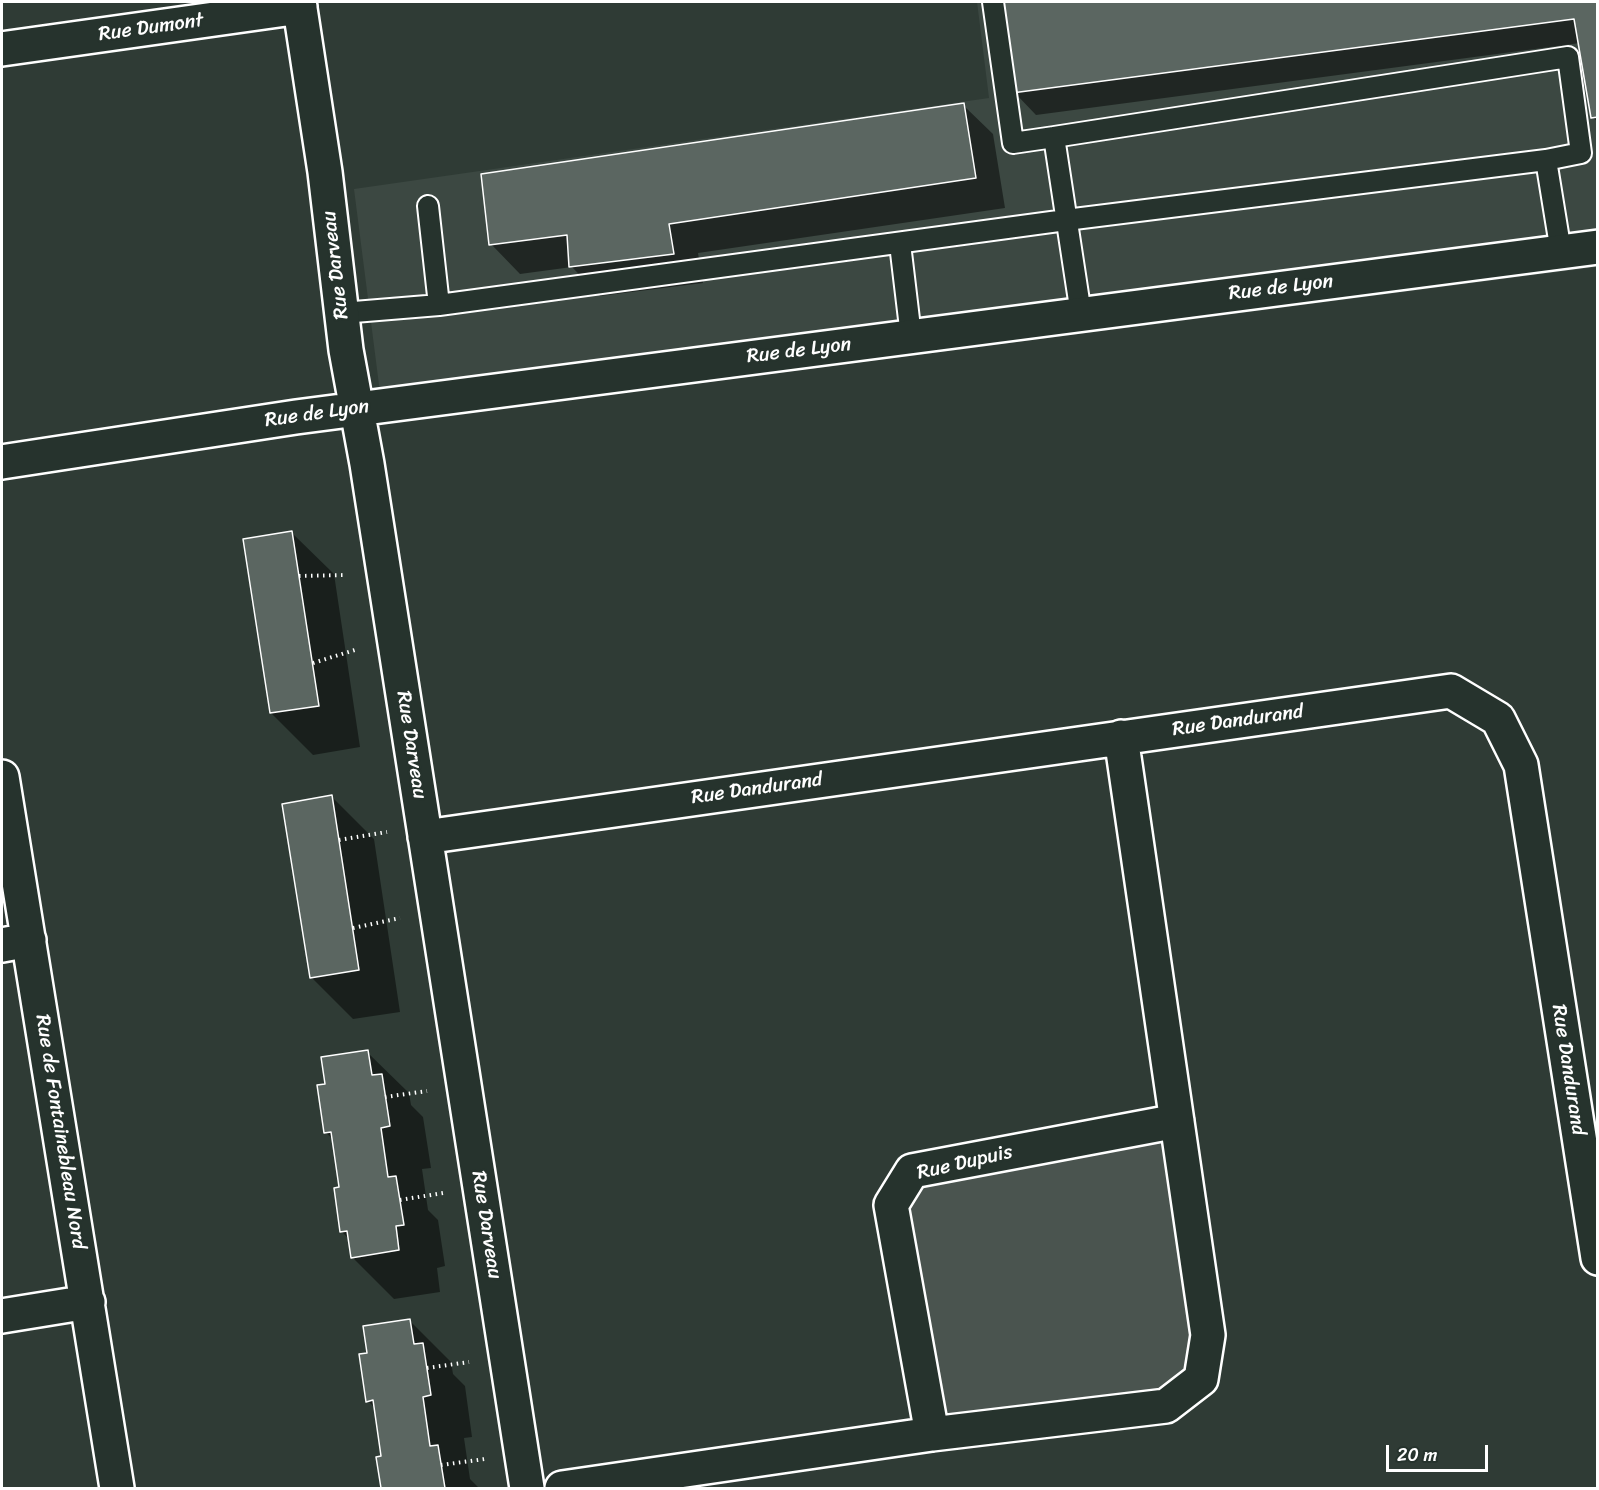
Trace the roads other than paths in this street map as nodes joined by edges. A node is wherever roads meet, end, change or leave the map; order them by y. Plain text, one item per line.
1 (993, 2) edge
2 (299, 4) edge
3 (2, 50) edge
4 (1054, 137) junction
5 (1589, 152) edge
6 (1546, 159) junction
7 (428, 206) dead end
8 (1066, 220) junction
9 (900, 244) junction
10 (1598, 247) edge
11 (1561, 252) junction
12 (439, 305) junction
13 (342, 313) junction
14 (1081, 314) junction
15 (911, 336) junction
16 (356, 409) junction
17 (2, 462) edge
18 (1121, 737) junction
19 (2, 777) edge
20 (425, 837) junction
21 (15, 943) edge
22 (1178, 1121) junction
23 (1598, 1258) edge
24 (88, 1302) junction
25 (2, 1316) edge
26 (932, 1434) junction
27 (117, 1488) edge
28 (527, 1488) edge
29 (562, 1488) edge

1 - 4 lane
2 - 3 street, Rue Dumont
2 - 13 street, Rue Darveau
4 - 5 lane
4 - 8 lane
5 - 6 lane
6 - 8 lane
6 - 11 lane
7 - 12 lane
8 - 9 lane
8 - 14 lane
9 - 12 lane
9 - 15 lane
10 - 11 street, Rue de Lyon
11 - 14 street, Rue de Lyon
12 - 13 lane
13 - 16 street, Rue Darveau
14 - 15 street, Rue de Lyon
15 - 16 street, Rue de Lyon
16 - 17 street, Rue de Lyon
16 - 20 street, Rue Darveau
18 - 20 street, Rue Dandurand
18 - 22 street
18 - 23 street, Rue Dandurand
19 - 21 street, Rue de Fontainebleau Nord
20 - 28 street, Rue Darveau
21 - 24 street, Rue de Fontainebleau Nord
22 - 26 street
22 - 26 street, Rue Dupuis
24 - 25 street
24 - 27 street, Rue de Fontainebleau Nord
26 - 29 street

